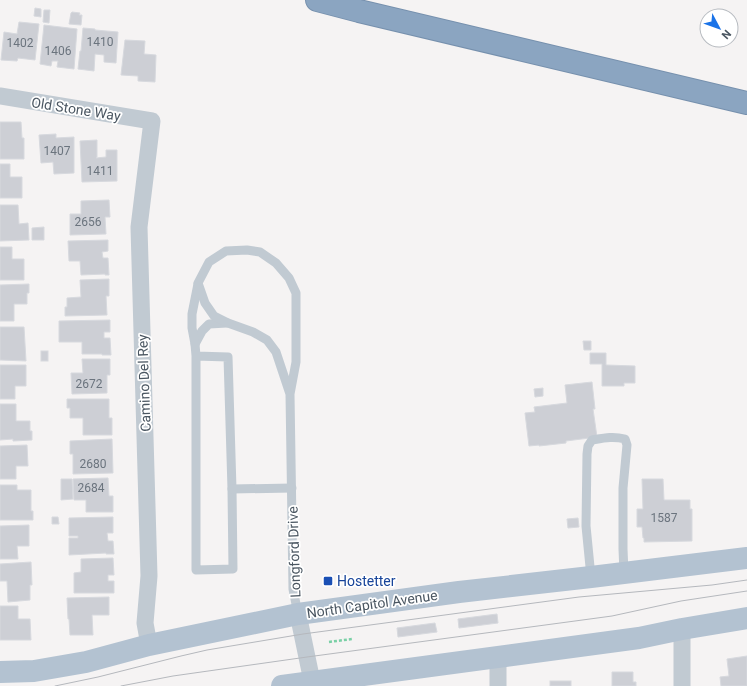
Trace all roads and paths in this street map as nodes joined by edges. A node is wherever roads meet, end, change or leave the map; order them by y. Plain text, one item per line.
1 (317, 0) edge
2 (0, 96) edge
3 (747, 103) edge
4 (152, 121) joint
5 (198, 283) junction
6 (228, 323) junction
7 (196, 344) junction
8 (196, 356) junction
9 (290, 394) junction
10 (292, 488) junction
11 (232, 489) junction
12 (747, 558) edge
13 (624, 573) junction
14 (591, 577) junction
15 (298, 614) junction
16 (747, 618) edge
17 (682, 629) junction
18 (352, 639) dead end
19 (329, 642) dead end
20 (149, 645) junction
21 (498, 657) junction
22 (0, 672) edge
23 (313, 684) edge
24 (282, 686) edge
25 (498, 686) edge
26 (682, 686) edge

1 - 3 highway
2 - 4 street, Old Stone Way
4 - 20 street, Camino Del Rey
5 - 6 lane
5 - 7 lane
5 - 9 lane
6 - 7 lane
6 - 9 lane
7 - 8 lane
8 - 11 lane
8 - 11 lane
9 - 10 lane, Longford Drive
10 - 11 lane
10 - 15 lane, Longford Drive
12 - 13 main road, North Capitol Avenue
13 - 14 main road, North Capitol Avenue
13 - 14 lane
14 - 15 main road, North Capitol Avenue
15 - 20 main road, North Capitol Avenue
15 - 23 street, Longford Drive
16 - 17 main road
17 - 21 main road
17 - 26 street
18 - 19 path
20 - 22 main road, North Capitol Avenue
21 - 23 main road
21 - 25 street
23 - 24 main road

